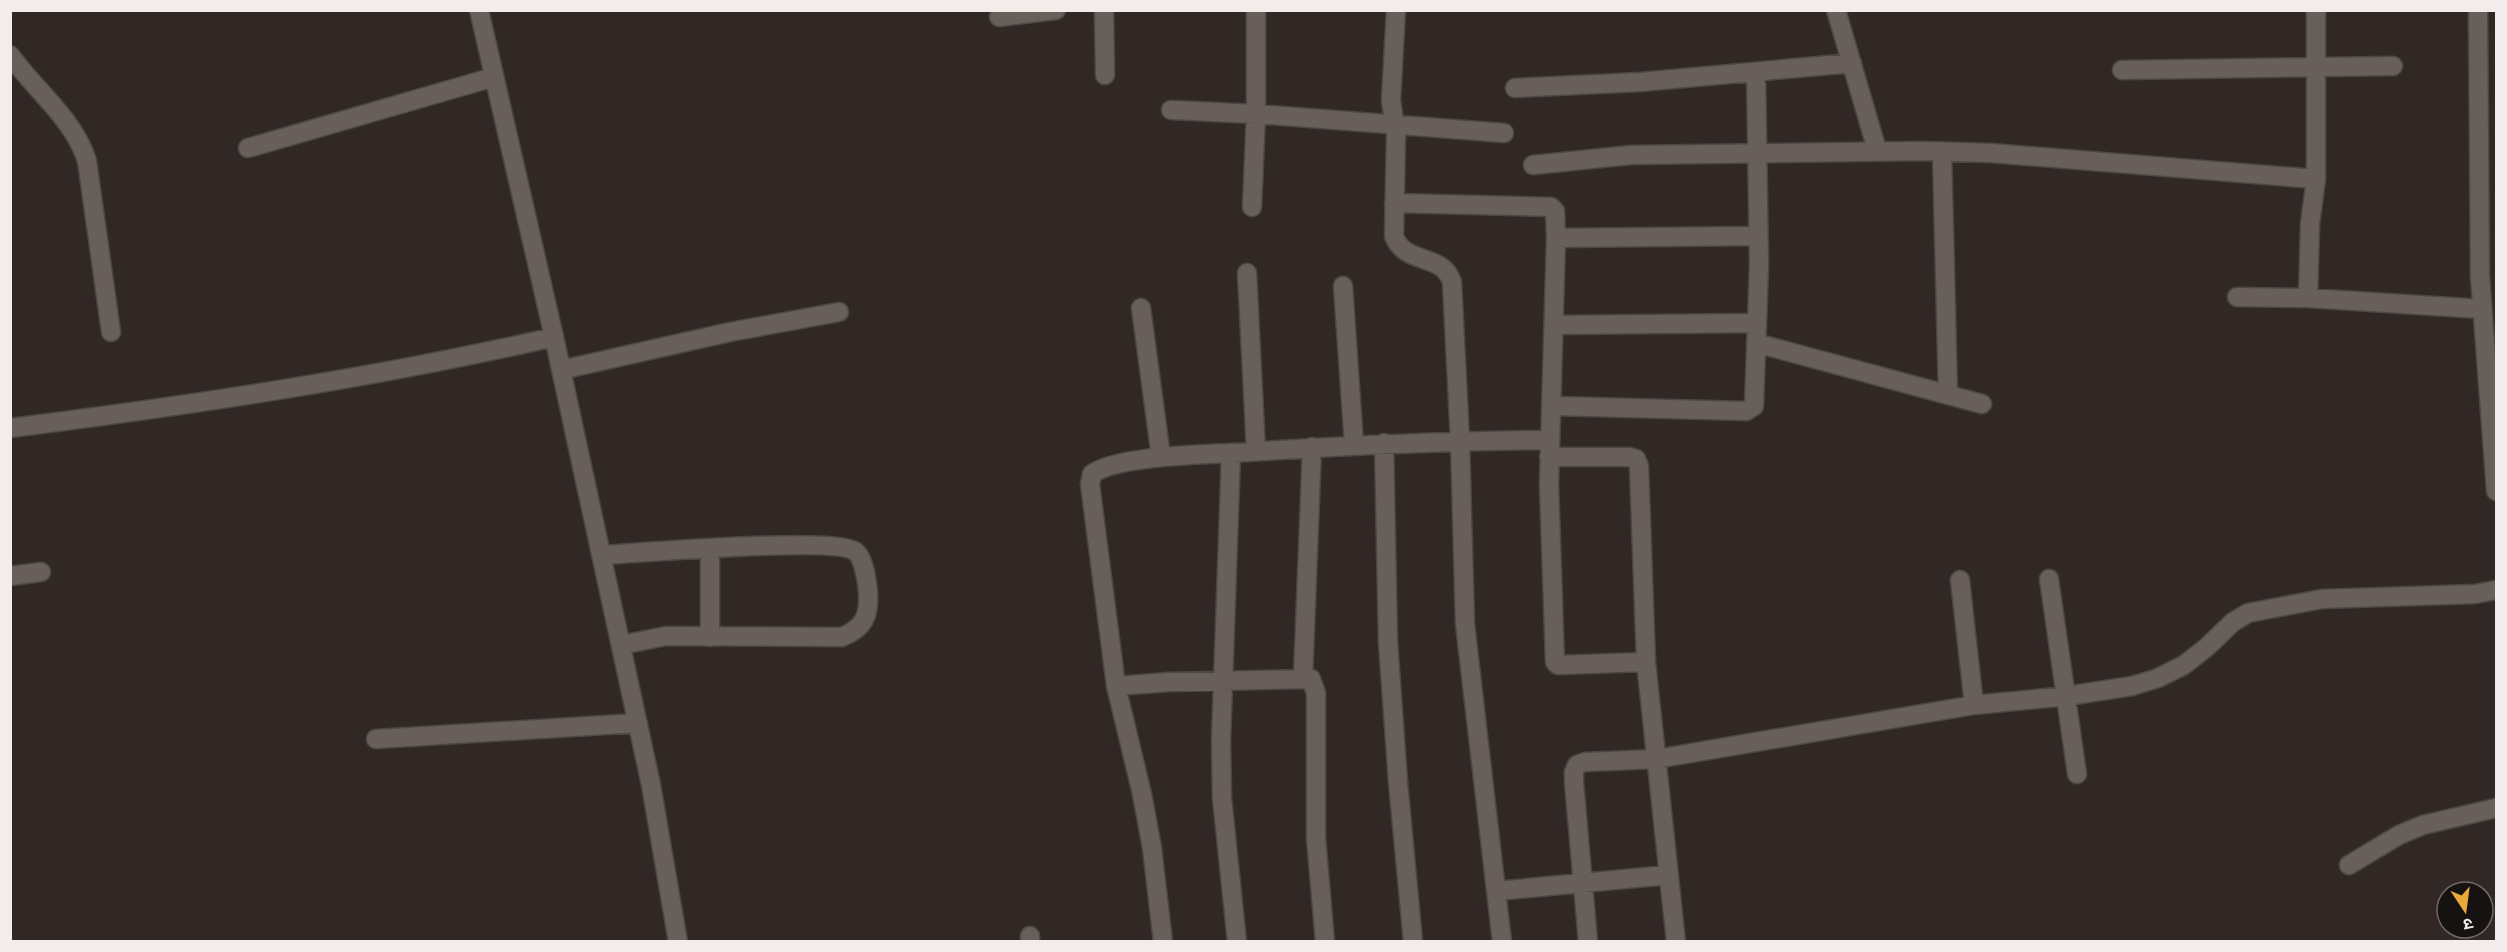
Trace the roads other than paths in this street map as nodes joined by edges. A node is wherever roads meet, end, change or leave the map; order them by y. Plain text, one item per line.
1 (479, 10) edge
2 (1056, 10) edge
3 (1104, 10) edge
4 (1256, 10) edge
5 (1396, 10) edge
6 (1836, 10) edge
7 (2316, 10) edge
8 (2478, 10) edge
9 (999, 17) dead end
10 (10, 55) edge
11 (1852, 63) junction
12 (2393, 66) dead end
13 (2315, 67) junction
14 (2122, 70) dead end
15 (1756, 72) junction
16 (1105, 75) dead end
17 (494, 77) junction
18 (1515, 88) dead end
19 (1171, 110) dead end
20 (1256, 114) junction
21 (1394, 125) junction
22 (1504, 133) dead end
23 (248, 148) dead end
24 (1877, 150) junction
25 (1942, 152) junction
26 (1757, 153) junction
27 (1533, 165) dead end
28 (2316, 179) junction
29 (1394, 203) junction
30 (1252, 207) dead end
31 (1758, 236) junction
32 (1556, 238) junction
33 (1246, 273) dead end
34 (1342, 286) dead end
35 (2237, 297) dead end
36 (2308, 298) junction
37 (1142, 308) dead end
38 (2482, 309) junction
39 (839, 312) dead end
40 (1756, 323) junction
41 (1554, 325) junction
42 (111, 332) dead end
43 (554, 337) junction
44 (1756, 343) junction
45 (561, 370) junction
46 (1948, 394) junction
47 (1982, 404) dead end
48 (1553, 406) junction
49 (10, 428) edge
50 (1460, 441) junction
51 (1384, 443) junction
52 (1354, 444) junction
53 (1312, 447) junction
54 (1550, 448) junction
55 (1256, 451) junction
56 (1231, 453) junction
57 (1161, 457) junction
58 (2496, 491) edge
59 (710, 549) junction
60 (602, 555) junction
61 (41, 572) dead end
62 (10, 576) edge
63 (2049, 579) dead end
64 (1960, 580) dead end
65 (2496, 590) edge
66 (710, 637) junction
67 (621, 645) junction
68 (1646, 662) junction
69 (1303, 678) junction
70 (1222, 681) junction
71 (1116, 686) junction
72 (2067, 696) junction
73 (1974, 705) junction
74 (638, 723) junction
75 (376, 739) dead end
76 (1656, 759) junction
77 (2077, 774) dead end
78 (2496, 808) edge
79 (2349, 865) dead end
80 (1668, 875) junction
81 (1583, 883) junction
82 (1497, 891) junction
83 (678, 942) edge
84 (1163, 942) edge
85 (1237, 942) edge
86 (1325, 942) edge
87 (1413, 942) edge
88 (1502, 942) edge
89 (1588, 942) edge
90 (1676, 942) edge

1 - 17 street
2 - 9 street
3 - 16 street
4 - 20 street
5 - 21 street
6 - 11 street
7 - 13 street
8 - 38 street
10 - 42 street
11 - 15 street
11 - 24 street
12 - 13 street
13 - 14 street
13 - 28 street
15 - 18 street
15 - 26 street
17 - 23 street
17 - 43 street
19 - 20 street
20 - 21 street
20 - 30 street
21 - 22 street
21 - 29 street
24 - 25 street
24 - 26 street
25 - 28 street
25 - 46 street
26 - 27 street
26 - 31 street
28 - 36 street
29 - 32 street
29 - 50 street
31 - 32 street
31 - 40 street
32 - 41 street
33 - 55 street
34 - 52 street
35 - 36 street
36 - 38 street
37 - 57 street
38 - 58 street
39 - 45 street
40 - 41 street
40 - 44 street
41 - 48 street
43 - 45 street
43 - 49 street
44 - 46 street
44 - 48 street
45 - 60 street
46 - 47 street
48 - 54 street
50 - 51 street
50 - 54 street
50 - 82 street
51 - 52 street
51 - 87 street
52 - 53 street
53 - 55 street
53 - 69 street
54 - 68 street
54 - 68 street
55 - 56 street
56 - 57 street
56 - 70 street
57 - 71 street
59 - 60 street
59 - 66 street
59 - 66 street
60 - 67 street
61 - 62 street
63 - 72 street
64 - 73 street
65 - 72 street
66 - 67 street
67 - 74 street
68 - 76 street
69 - 70 street
69 - 86 street
70 - 71 street
70 - 85 street
71 - 84 street
72 - 73 street
72 - 77 street
73 - 76 street
74 - 75 street
74 - 83 street
76 - 80 street
76 - 81 street
78 - 79 street
80 - 81 street
80 - 90 street
81 - 82 street
81 - 89 street
82 - 88 street

